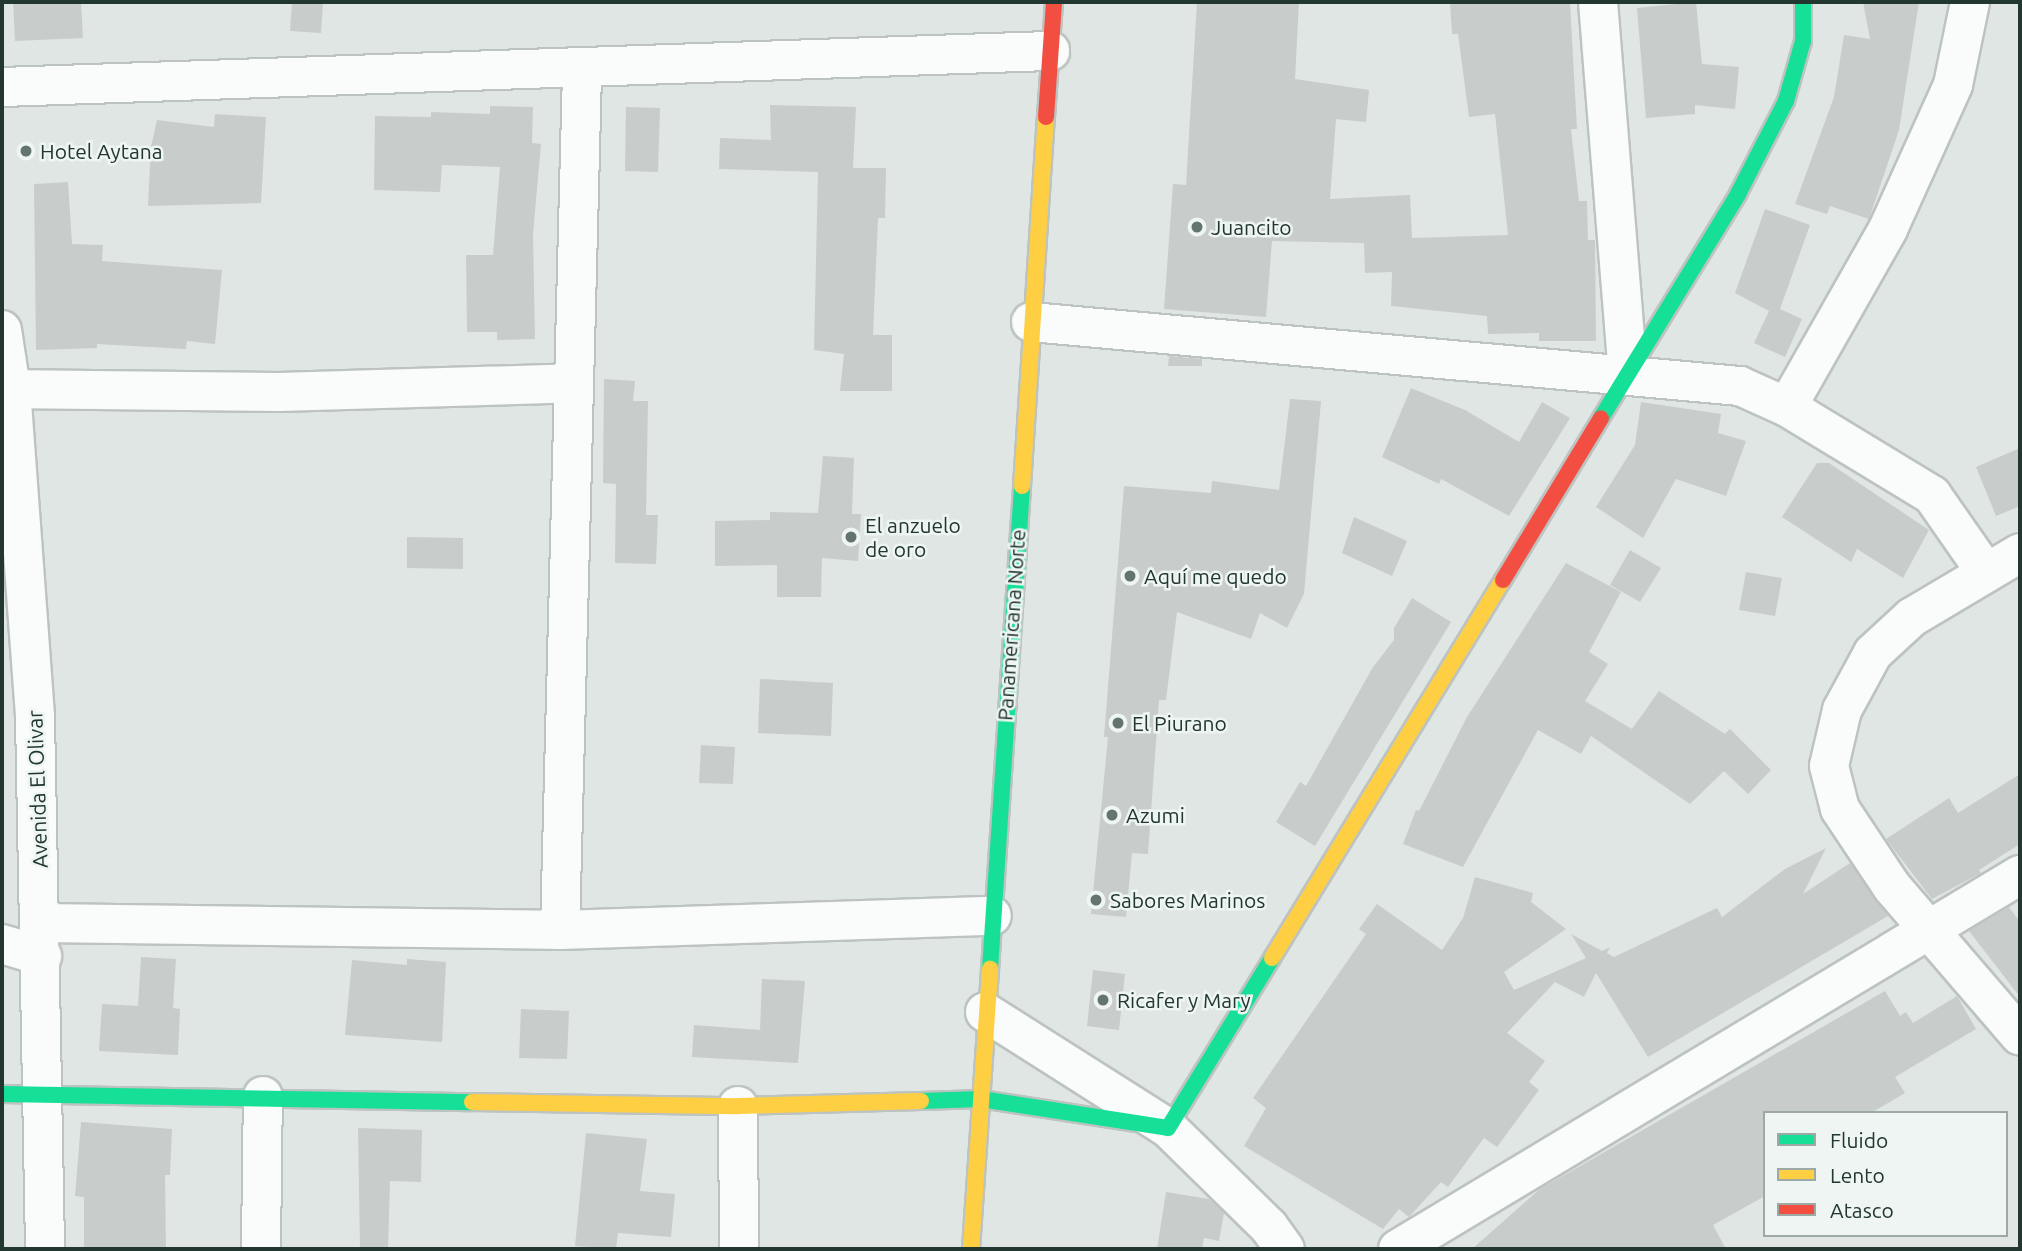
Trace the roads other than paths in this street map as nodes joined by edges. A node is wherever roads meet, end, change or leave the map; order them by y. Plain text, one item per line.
1 (1054, 2) edge
2 (1598, 2) edge
3 (1803, 2) edge
4 (1970, 2) edge
5 (1050, 51) junction
6 (582, 70) junction
7 (2, 87) edge
8 (1031, 322) junction
9 (2, 330) edge
10 (1628, 373) junction
11 (574, 383) junction
12 (6, 389) edge
13 (1787, 407) junction
14 (2020, 553) edge
15 (1985, 571) junction
16 (2020, 874) edge
17 (992, 916) junction
18 (1927, 929) junction
19 (560, 930) junction
20 (42, 940) junction
21 (2, 944) edge
22 (985, 1012) junction
23 (2020, 1037) edge
24 (43, 1093) junction
25 (2, 1094) edge
26 (263, 1096) junction
27 (981, 1099) junction
28 (738, 1106) junction
29 (1168, 1128) junction
30 (45, 1249) edge
31 (261, 1249) edge
32 (739, 1249) edge
33 (971, 1249) edge
34 (1285, 1249) edge
35 (1398, 1249) edge

1 - 5 main road, Panamericana Norte
2 - 10 street
3 - 10 main road
4 - 13 street
5 - 6 street
5 - 8 main road, Panamericana Norte
6 - 7 street
6 - 11 street
8 - 10 street
8 - 17 main road, Panamericana Norte
9 - 12 street, Avenida El Olivar
10 - 13 street
10 - 29 main road
11 - 12 street
11 - 19 street
12 - 20 street, Avenida El Olivar
13 - 15 street
14 - 15 street
15 - 18 street
16 - 18 street
17 - 19 street
17 - 22 main road, Panamericana Norte
18 - 23 street
18 - 35 street
19 - 20 street
20 - 21 street
20 - 24 street, Avenida El Olivar
22 - 27 main road, Panamericana Norte
22 - 29 street
24 - 25 main road
24 - 26 main road
24 - 30 street, Avenida El Olivar
26 - 28 main road
26 - 31 street
27 - 28 main road
27 - 29 main road
27 - 33 main road, Panamericana Norte
28 - 32 street
29 - 34 street

